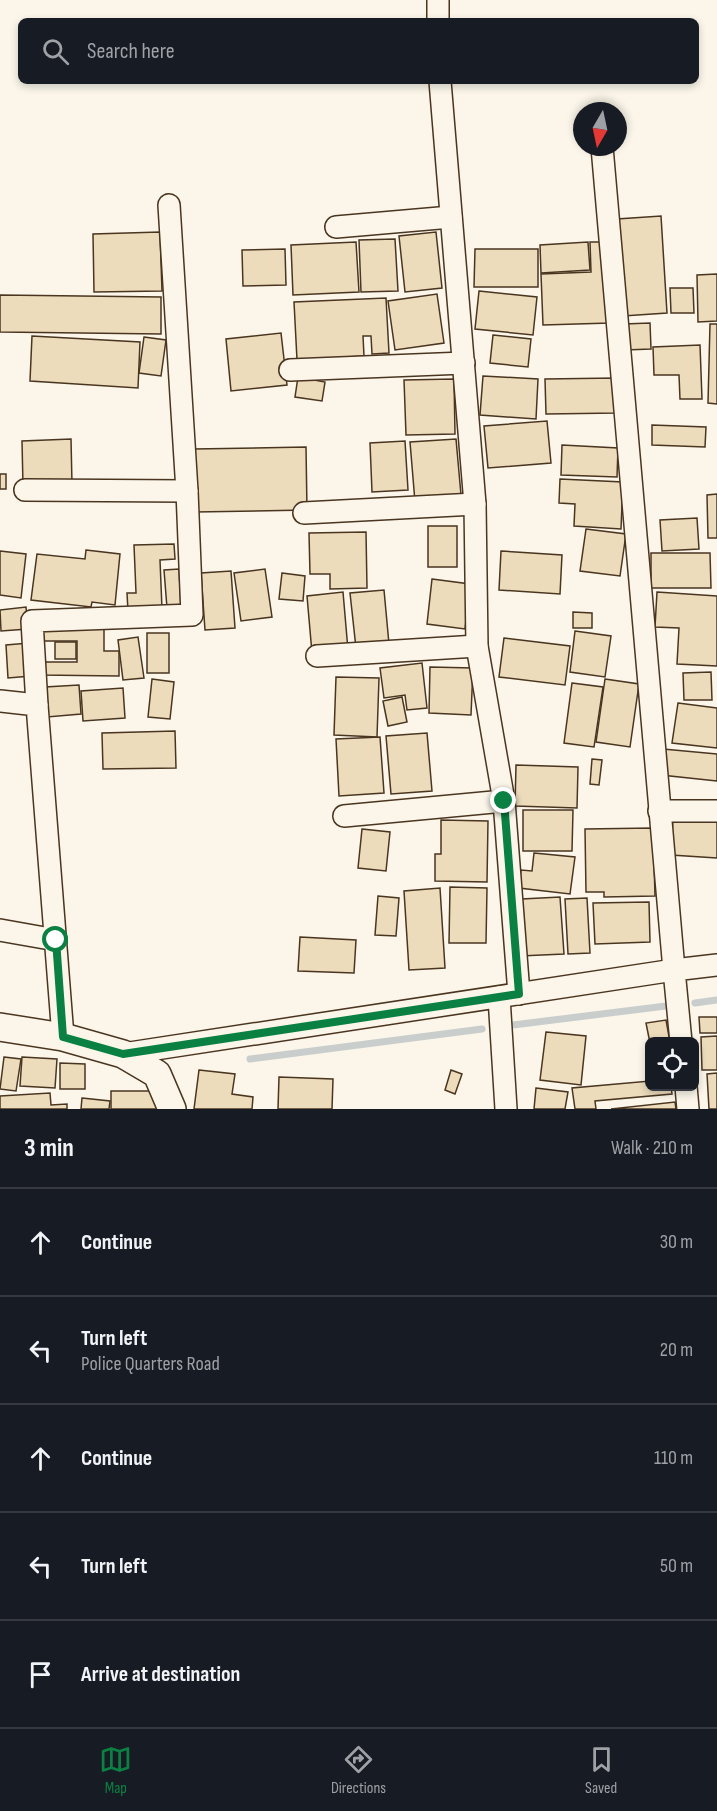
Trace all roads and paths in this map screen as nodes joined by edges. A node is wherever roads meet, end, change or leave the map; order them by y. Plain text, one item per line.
1 (438, 0) edge
2 (438, 18) edge
3 (440, 84) edge
4 (603, 156) edge
5 (169, 206) dead end
6 (451, 217) junction
7 (336, 227) dead end
8 (464, 363) junction
9 (290, 370) dead end
10 (25, 490) dead end
11 (187, 491) junction
12 (475, 504) junction
13 (304, 513) dead end
14 (477, 646) junction
15 (317, 656) dead end
16 (0, 701) edge
17 (37, 705) junction
18 (504, 801) junction
19 (717, 810) edge
20 (660, 811) junction
21 (344, 816) dead end
22 (0, 930) edge
23 (56, 940) junction
24 (717, 965) edge
25 (674, 970) junction
26 (509, 995) junction
27 (0, 1027) edge
28 (63, 1037) junction
29 (681, 1037) edge
30 (123, 1054) junction
31 (686, 1091) edge
32 (172, 1109) edge
33 (506, 1109) edge
34 (688, 1109) edge

1 - 2 street
3 - 6 street
4 - 20 street
5 - 11 street
6 - 7 street
6 - 8 street
8 - 9 street
8 - 12 street
10 - 11 street
11 - 17 street
12 - 13 street
12 - 14 street
14 - 15 street
14 - 18 street
16 - 17 street
17 - 23 street
18 - 21 street
18 - 26 street
19 - 20 street
20 - 25 street
22 - 23 street
23 - 28 street
24 - 25 street
25 - 26 street
25 - 29 street
26 - 30 street
26 - 33 street
27 - 28 street
28 - 30 street
30 - 32 street
31 - 34 street

